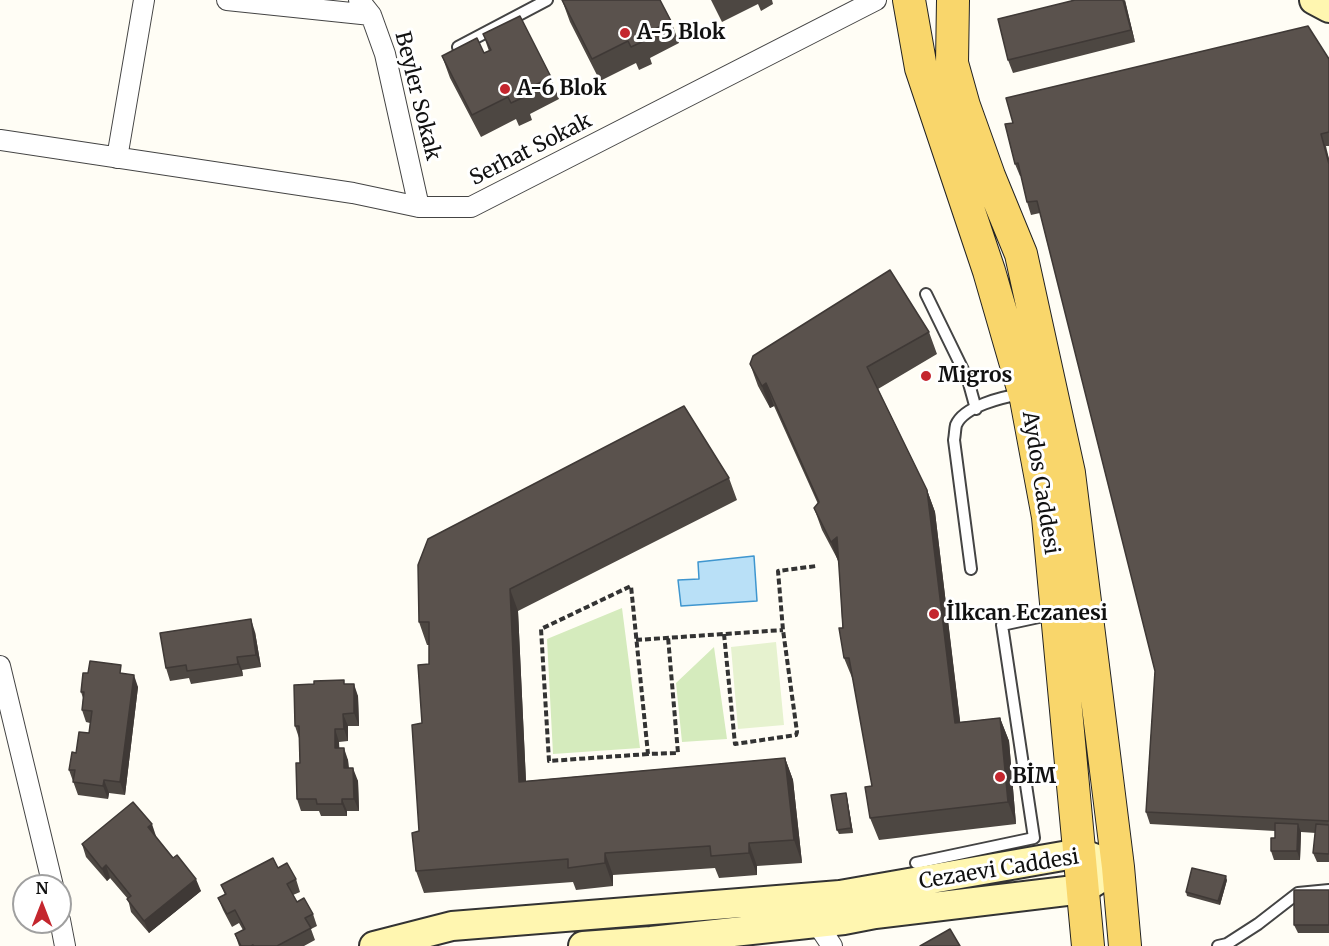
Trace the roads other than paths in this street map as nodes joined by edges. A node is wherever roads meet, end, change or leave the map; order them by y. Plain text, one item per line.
1 (144, 0) edge
2 (227, 0) edge
3 (547, 0) edge
4 (876, 0) edge
5 (909, 0) edge
6 (953, 0) edge
7 (1314, 0) edge
8 (365, 7) edge
9 (1329, 8) edge
10 (458, 47) edge
11 (0, 140) edge
12 (117, 158) junction
13 (419, 207) junction
14 (926, 294) dead end
15 (1024, 394) junction
16 (976, 409) junction
17 (971, 569) dead end
18 (1057, 596) junction
19 (0, 666) edge
20 (1080, 853) junction
21 (916, 863) dead end
22 (1118, 867) junction
23 (50, 874) edge
24 (1083, 889) junction
25 (1329, 890) edge
26 (816, 922) junction
27 (649, 944) edge
28 (374, 946) edge
29 (583, 946) edge
30 (832, 946) edge
31 (1088, 946) edge
32 (1125, 946) edge
33 (1218, 946) edge

1 - 12 street
2 - 8 street
3 - 10 lane
4 - 13 street, Serhat Sokak
5 - 15 main road, Aydos Caddesi
6 - 22 main road, Aydos Caddesi
7 - 9 street
8 - 13 street, Beyler Sokak
11 - 12 street, Serhat Sokak
12 - 13 street, Serhat Sokak
14 - 16 lane
15 - 16 lane
15 - 18 main road, Aydos Caddesi
16 - 17 lane
18 - 20 main road, Aydos Caddesi
18 - 21 lane
19 - 23 street
20 - 22 street, Cezaevi Caddesi
20 - 24 main road, Aydos Caddesi
20 - 28 street, Cezaevi Caddesi
22 - 24 street, Cezaevi Caddesi
22 - 32 main road, Aydos Caddesi
24 - 26 street, Cezaevi Caddesi
24 - 31 main road, Aydos Caddesi
25 - 33 lane
26 - 27 street, Cezaevi Caddesi
26 - 30 street
27 - 29 street, Cezaevi Caddesi

